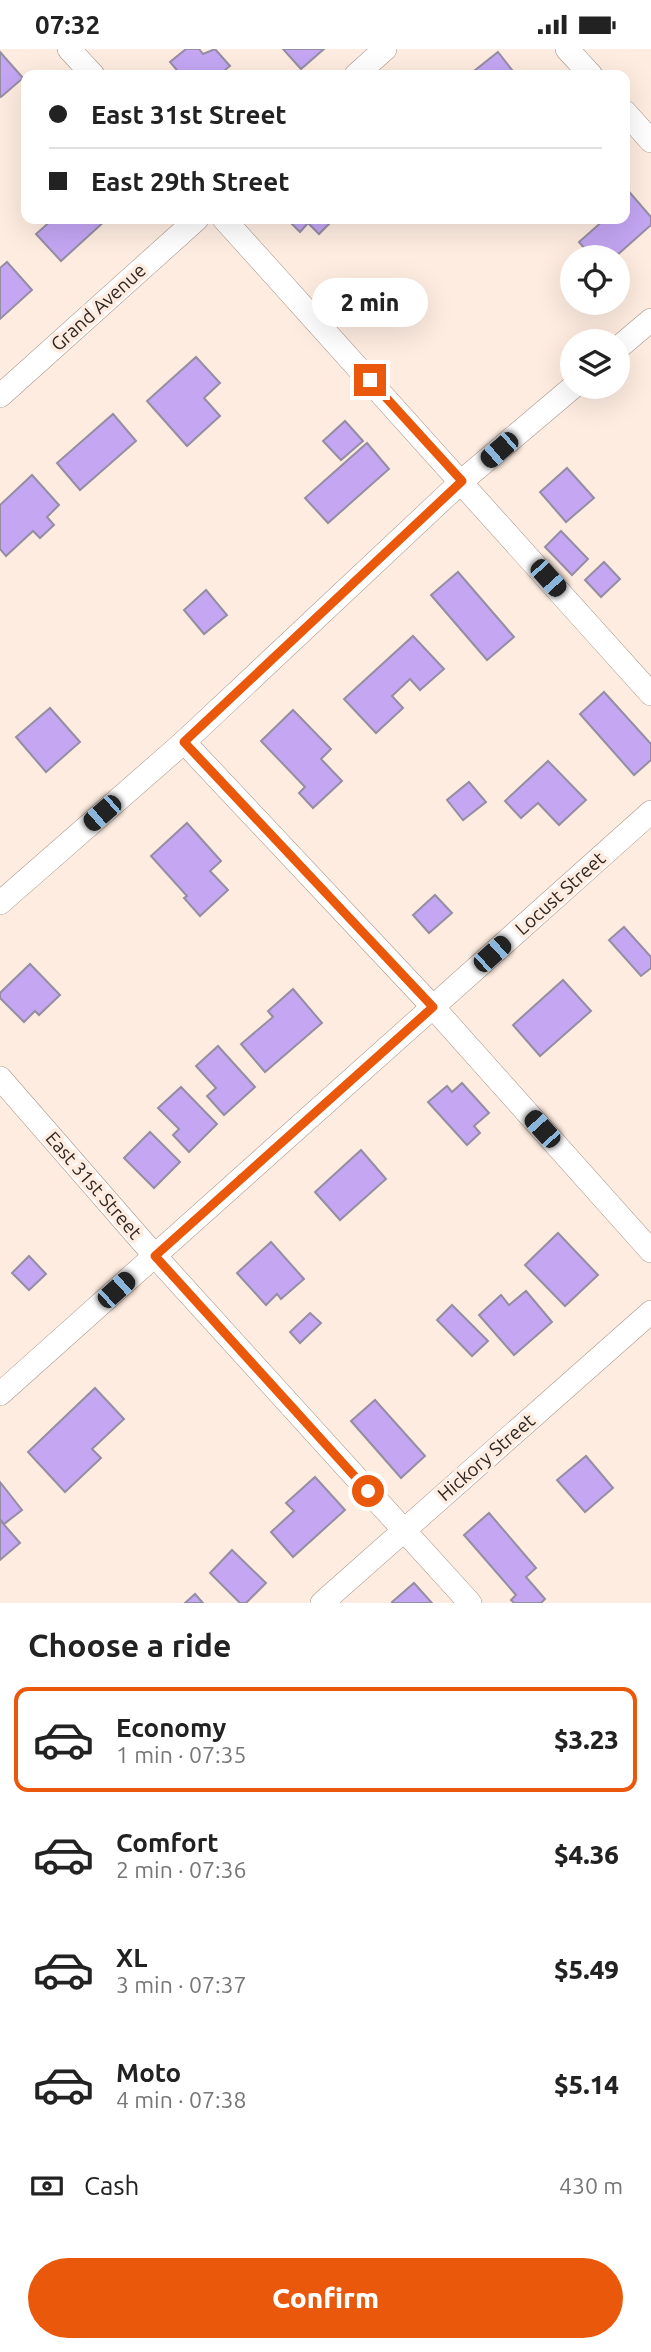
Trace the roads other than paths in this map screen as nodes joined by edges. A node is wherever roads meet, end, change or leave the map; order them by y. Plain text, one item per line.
1 (69, 49) edge
2 (385, 49) edge
3 (567, 49) edge
4 (88, 70) edge
5 (362, 70) edge
6 (586, 70) edge
7 (630, 118) edge
8 (651, 141) edge
9 (191, 224) edge
10 (229, 224) edge
11 (651, 320) edge
12 (630, 338) edge
13 (0, 396) edge
14 (560, 398) edge
15 (462, 481) junction
16 (651, 694) edge
17 (184, 742) junction
18 (651, 812) edge
19 (0, 903) edge
20 (433, 1007) junction
21 (0, 1078) edge
22 (651, 1251) edge
23 (155, 1256) junction
24 (651, 1312) edge
25 (0, 1394) edge
26 (403, 1531) junction
27 (322, 1603) edge
28 (470, 1603) edge

1 - 4 street
2 - 5 street
3 - 6 street
7 - 8 street
9 - 13 street, Grand Avenue
10 - 15 street
11 - 12 street
14 - 15 street
15 - 16 street
15 - 17 street
17 - 19 street
17 - 20 street
18 - 20 street, Locust Street
20 - 22 street
20 - 23 street, Locust Street
21 - 23 street, East 31st Street
23 - 25 street, Locust Street
23 - 26 street, East 31st Street
24 - 26 street, Hickory Street
26 - 27 street, Hickory Street
26 - 28 street, East 31st Street

